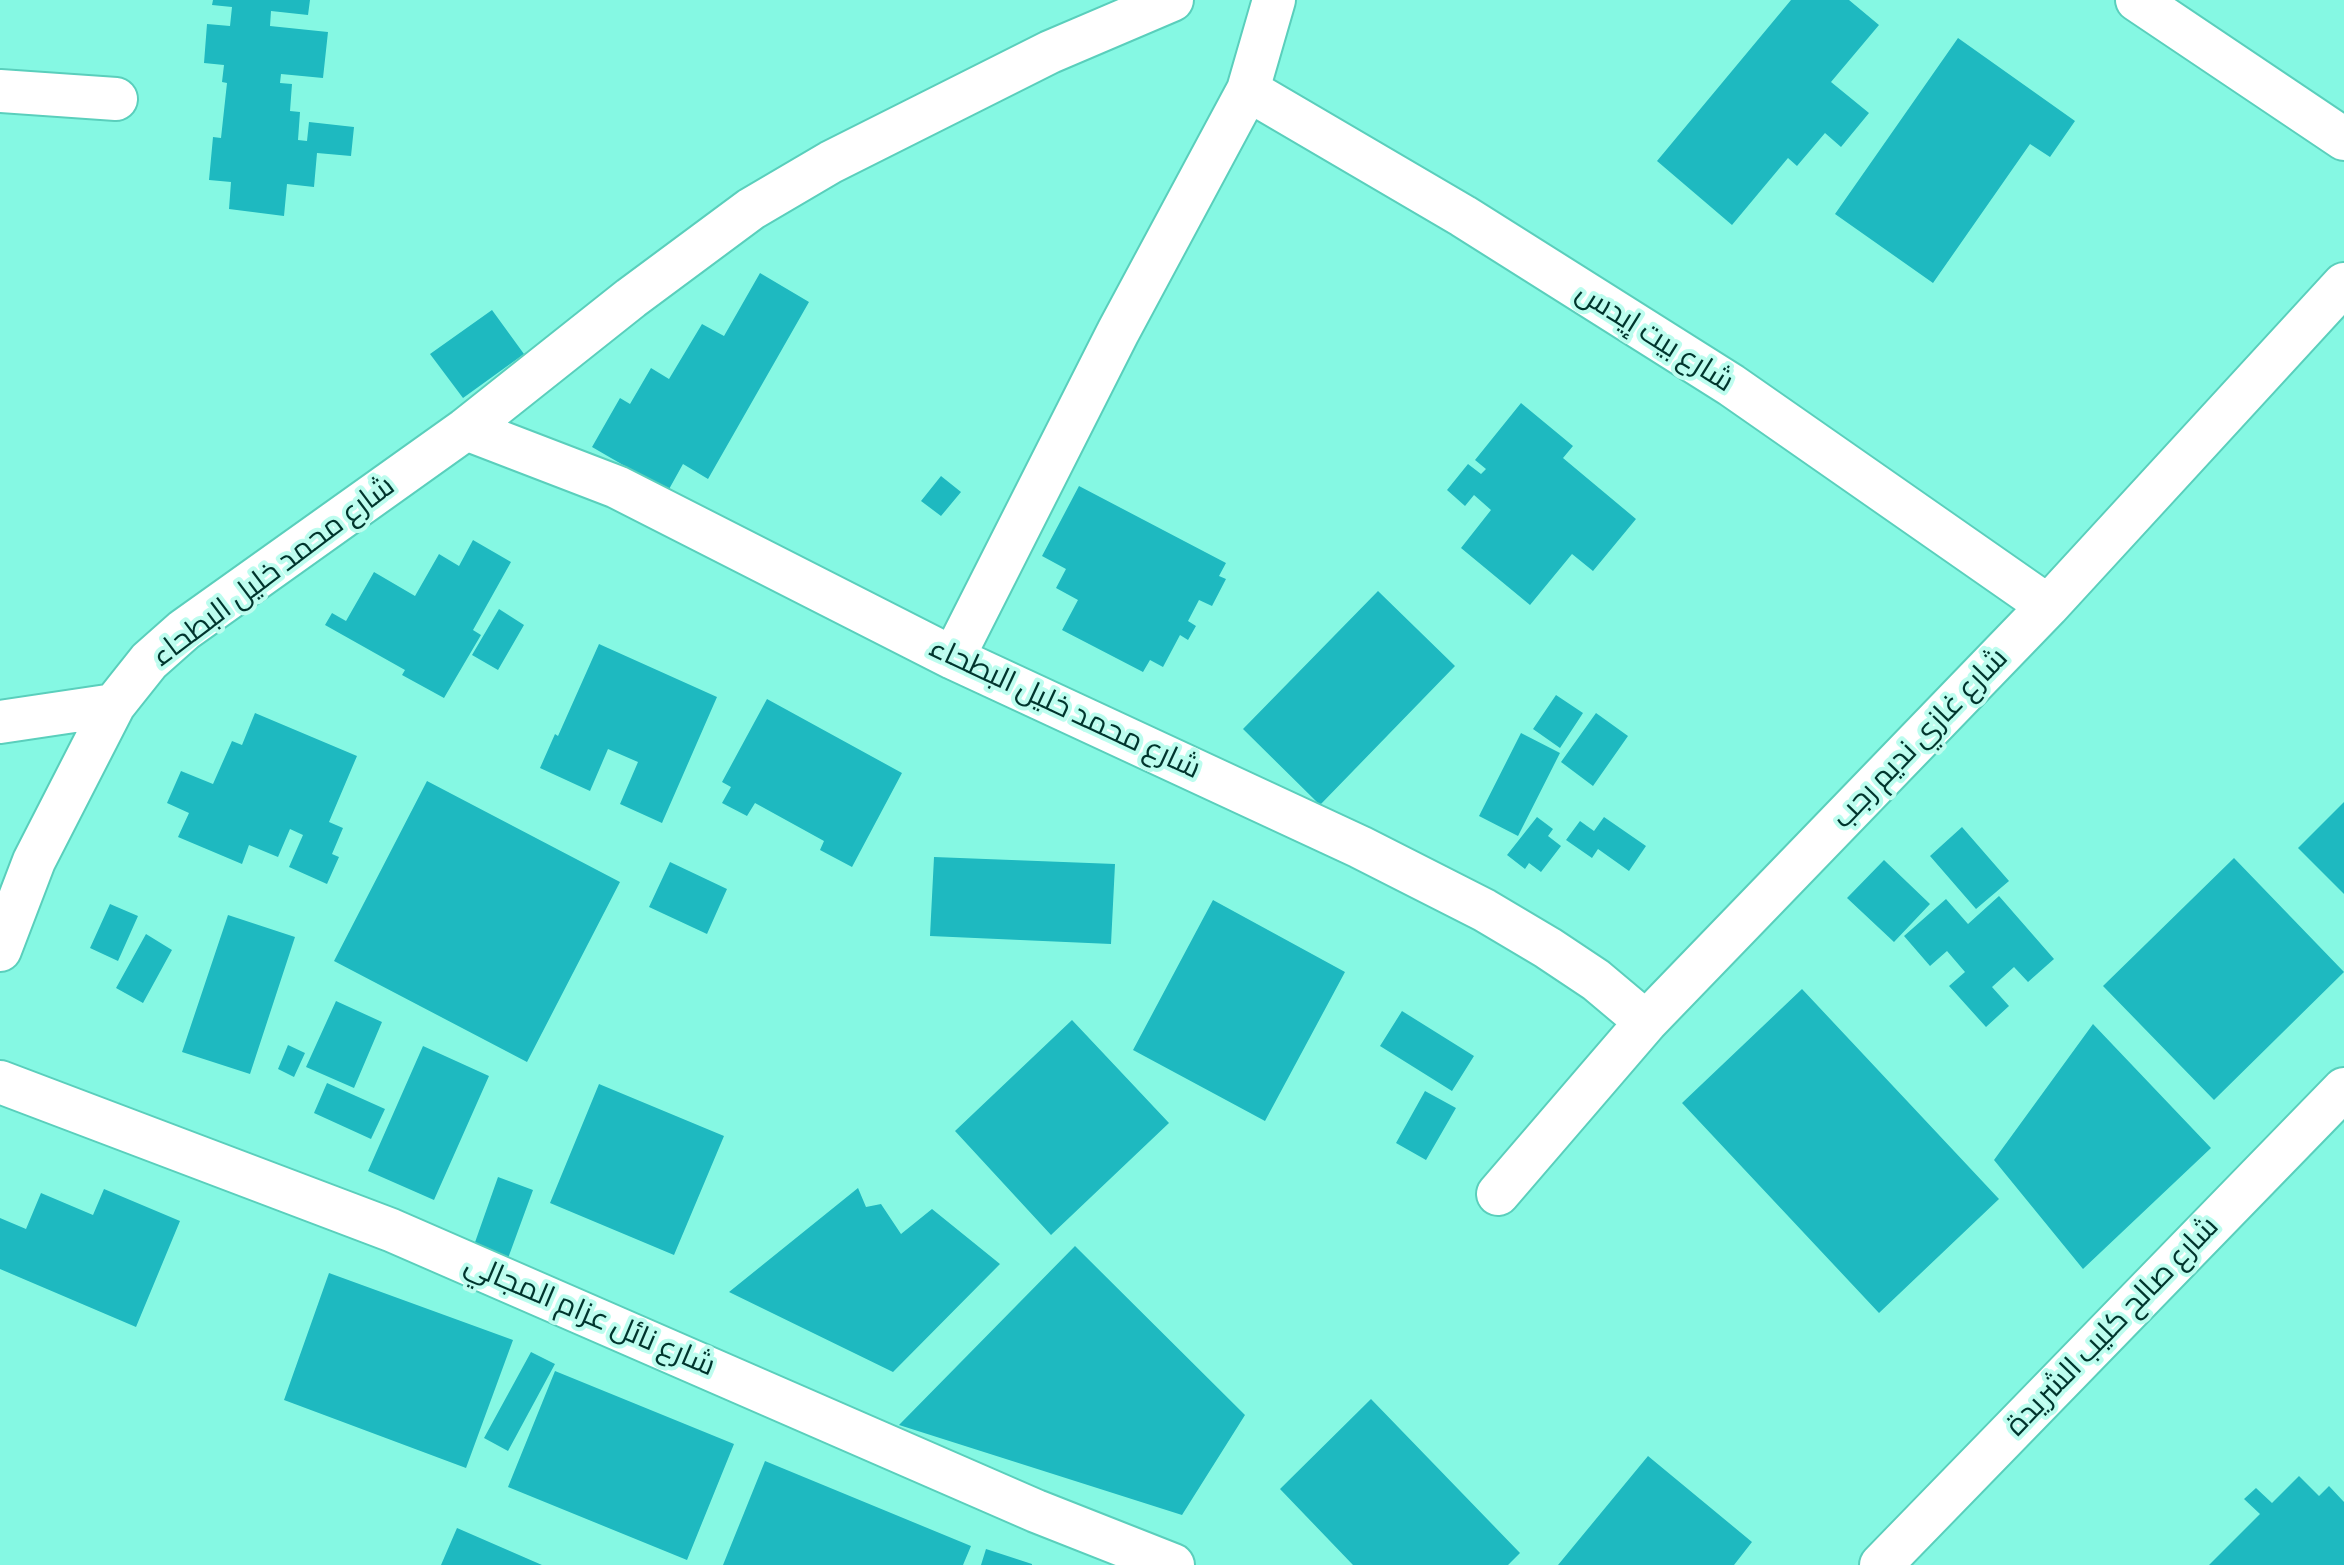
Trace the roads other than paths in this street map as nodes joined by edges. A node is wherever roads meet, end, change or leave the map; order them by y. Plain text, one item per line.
1 (1172, 0) edge
2 (1274, 0) edge
3 (2137, 0) edge
4 (1248, 90) junction
5 (0, 91) edge
6 (116, 99) dead end
7 (2344, 139) edge
8 (2344, 284) edge
9 (466, 430) junction
10 (2048, 606) junction
11 (953, 658) junction
12 (114, 704) junction
13 (0, 722) edge
14 (0, 950) edge
15 (1646, 1022) junction
16 (0, 1082) edge
17 (2344, 1088) edge
18 (1498, 1194) dead end
19 (1174, 1565) edge
20 (1881, 1565) edge

1 - 9 street, شارع محمد خليل البطحاء
2 - 4 street
3 - 7 street
4 - 10 street, شارع بيت إيدس
4 - 11 street
5 - 6 street
8 - 10 street, شارع غازي نديم رجب
9 - 11 street, شارع محمد خليل البطحاء
9 - 12 street, شارع محمد خليل البطحاء
10 - 15 street, شارع غازي نديم رجب
11 - 15 street, شارع محمد خليل البطحاء
12 - 13 street
12 - 14 street, شارع محمد خليل البطحاء
15 - 18 street, شارع غازي نديم رجب
16 - 19 street, شارع نائل عزام المجالي
17 - 20 street, شارع صالح كليب الشريدة

